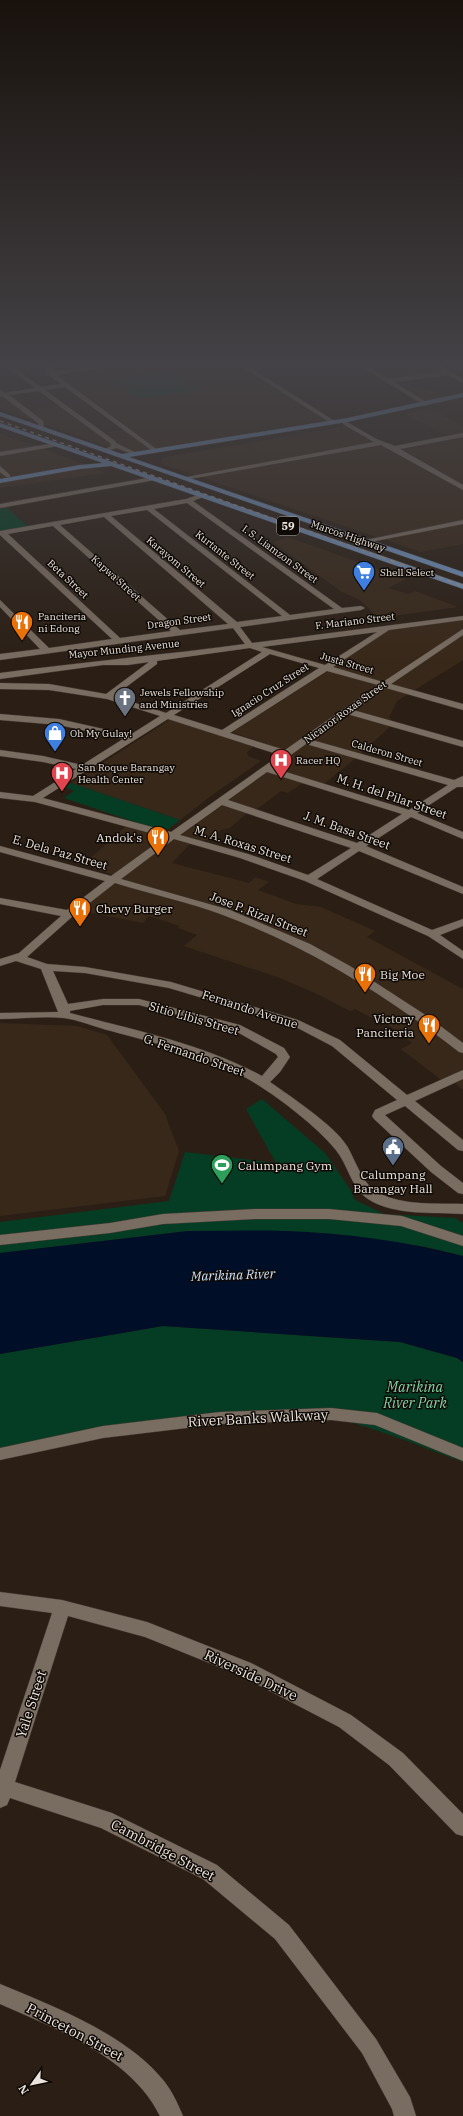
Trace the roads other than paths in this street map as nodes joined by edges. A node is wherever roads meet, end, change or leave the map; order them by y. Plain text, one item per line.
1 (74, 465) edge
2 (114, 465) joint
3 (155, 465) edge
4 (259, 465) edge
5 (423, 465) edge
6 (0, 468) edge
7 (8, 476) junction
8 (0, 477) edge
9 (184, 478) junction
10 (153, 479) junction
11 (0, 481) edge
12 (463, 488) edge
13 (201, 496) junction
14 (188, 501) junction
15 (0, 506) edge
16 (149, 508) junction
17 (105, 515) junction
18 (463, 522) edge
19 (55, 524) junction
20 (463, 528) edge
21 (2, 533) edge
22 (365, 541) junction
23 (375, 544) junction
24 (463, 575) edge
25 (463, 587) edge
26 (0, 602) edge
27 (361, 608) dead end
28 (341, 611) junction
29 (289, 618) junction
30 (463, 618) edge
31 (235, 625) junction
32 (389, 627) junction
33 (463, 631) edge
34 (178, 633) junction
35 (118, 641) junction
36 (250, 646) junction
37 (47, 651) junction
38 (268, 652) junction
39 (0, 657) edge
40 (154, 662) dead end
41 (324, 668) junction
42 (0, 676) edge
43 (383, 685) junction
44 (0, 686) edge
45 (108, 697) junction
46 (463, 707) edge
47 (346, 711) junction
48 (169, 716) junction
49 (0, 717) edge
50 (224, 733) junction
51 (130, 738) junction
52 (305, 741) junction
53 (463, 744) edge
54 (0, 753) edge
55 (287, 754) junction
56 (82, 768) junction
57 (266, 769) junction
58 (461, 783) edge
59 (0, 795) edge
60 (35, 799) junction
61 (220, 801) junction
62 (411, 814) junction
63 (173, 836) junction
64 (463, 836) edge
65 (360, 847) junction
66 (0, 849) edge
67 (309, 879) junction
68 (112, 880) junction
69 (463, 891) edge
70 (0, 901) edge
71 (69, 914) junction
72 (463, 922) edge
73 (432, 934) junction
74 (463, 956) edge
75 (18, 958) junction
76 (0, 963) edge
77 (46, 967) junction
78 (64, 1012) junction
79 (0, 1016) edge
80 (463, 1049) edge
81 (463, 1074) edge
82 (263, 1082) junction
83 (407, 1101) junction
84 (463, 1147) edge
85 (463, 1190) edge
86 (463, 1209) edge
87 (0, 1240) edge
88 (463, 1241) edge
89 (0, 1454) edge
90 (463, 1455) edge
91 (0, 1599) edge
92 (62, 1608) junction
93 (2, 1791) edge
94 (463, 1827) edge
95 (0, 1994) edge
96 (172, 2116) edge
97 (405, 2116) edge

1 - 7 main road
2 - 10 main road, Marcos Highway / 59
2 - 11 main road
3 - 9 main road, Marcos Highway / 59
4 - 9 street
5 - 12 street
6 - 7 street
7 - 8 main road
9 - 22 main road, Marcos Highway / 59
10 - 13 main road, Marcos Highway / 59
10 - 15 street
13 - 14 street
13 - 25 main road, Marcos Highway / 59
14 - 16 street
14 - 28 street, I. S. Liamzon Street
16 - 17 street
16 - 29 street, Kurtante Street
17 - 19 street
17 - 31 street, Karayom Street
18 - 22 street
19 - 21 street
19 - 34 street, Kapwa Street
20 - 23 street
21 - 35 street, Beta Street
22 - 23 main road, Marcos Highway / 59
23 - 24 main road, Marcos Highway / 59
26 - 37 street
27 - 28 street, Dragon Street
28 - 29 street, Dragon Street
29 - 31 street, Dragon Street
30 - 32 street, F. Mariano Street
31 - 34 street, Dragon Street
31 - 36 street
32 - 36 street, F. Mariano Street
32 - 41 street, Ignacio Cruz Street
33 - 43 street, Nicanor Roxas Street
34 - 35 street, Dragon Street
35 - 37 street, Dragon Street
36 - 38 street, Justa Street
36 - 42 street, Mayor Munding Avenue
37 - 39 street, Dragon Street
38 - 41 street, Justa Street
38 - 48 street
40 - 45 street
41 - 43 street, Justa Street
41 - 50 street, Ignacio Cruz Street
43 - 46 street, Justa Street
43 - 47 street, Nicanor Roxas Street
44 - 45 street
45 - 48 street
47 - 52 street, Nicanor Roxas Street
47 - 53 street
48 - 50 street
48 - 51 street
49 - 51 street
50 - 55 street
51 - 56 street
52 - 55 street, Nicanor Roxas Street
52 - 58 street, Calderon Street
54 - 56 street
55 - 57 street, Nicanor Roxas Street
56 - 60 street
57 - 61 street, Nicanor Roxas Street
57 - 62 street, M. H. del Pilar Street
58 - 62 street
59 - 60 street, M. A. Roxas Street
60 - 63 street, M. A. Roxas Street
61 - 63 street, Nicanor Roxas Street
61 - 65 street, J. M. Basa Street
62 - 64 street, M. H. del Pilar Street
62 - 65 street
63 - 67 street, M. A. Roxas Street
63 - 68 street, Nicanor Roxas Street
65 - 67 street
65 - 69 street, J. M. Basa Street
66 - 68 street, E. Dela Paz Street
67 - 73 street, M. A. Roxas Street
68 - 71 street
68 - 80 street, Jose P. Rizal Street
70 - 71 street
71 - 75 street
72 - 73 street
73 - 74 street, M. A. Roxas Street
75 - 76 street
75 - 77 street, Fernando Avenue
77 - 78 street
77 - 83 street, Fernando Avenue
78 - 79 street
78 - 82 street, G. Fernando Street
78 - 82 street, Sitio Libis Street
81 - 83 street
82 - 86 street, G. Fernando Street
83 - 84 street, Fernando Avenue
83 - 85 street
87 - 88 street
89 - 90 street, River Banks Walkway
91 - 92 street, Riverside Drive
92 - 93 street, Yale Street
92 - 94 street, Riverside Drive
93 - 97 street, Cambridge Street
95 - 96 street, Princeton Street

